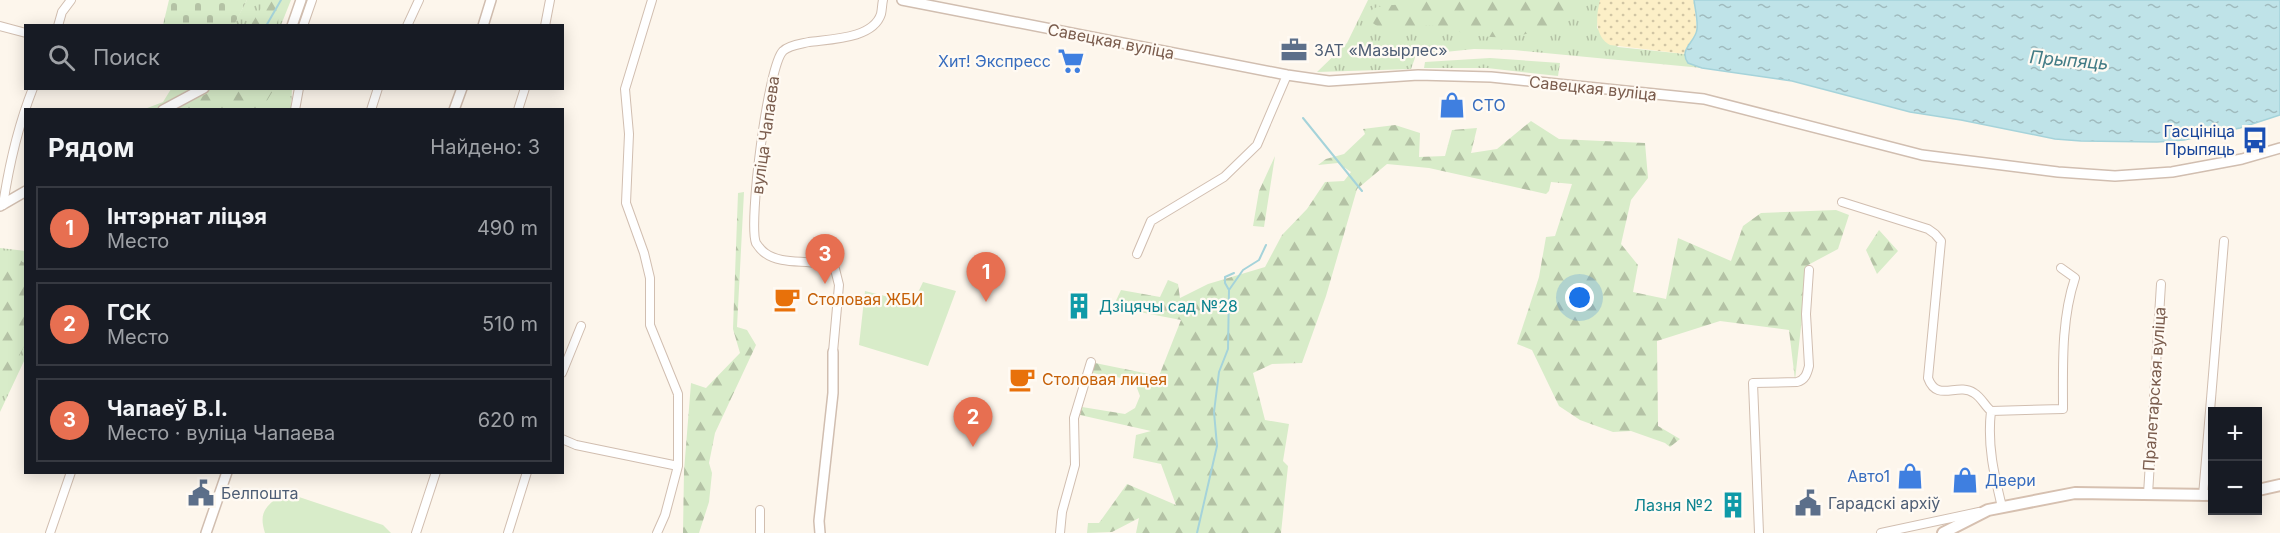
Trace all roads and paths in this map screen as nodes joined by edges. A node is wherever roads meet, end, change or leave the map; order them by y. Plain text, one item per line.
1 (71, 0) edge
2 (301, 0) edge
3 (312, 0) edge
4 (419, 0) edge
5 (491, 0) edge
6 (550, 0) edge
7 (652, 0) edge
8 (883, 0) edge
9 (902, 0) edge
10 (59, 24) edge
11 (293, 24) edge
12 (304, 24) edge
13 (408, 24) edge
14 (484, 24) edge
15 (545, 24) edge
16 (0, 26) edge
17 (24, 32) edge
18 (1287, 75) junction
19 (32, 90) edge
20 (200, 90) edge
21 (299, 90) edge
22 (377, 90) edge
23 (461, 90) edge
24 (524, 90) edge
25 (25, 108) edge
26 (167, 108) edge
27 (295, 108) edge
28 (372, 108) edge
29 (455, 108) edge
30 (519, 108) edge
31 (24, 112) edge
32 (2280, 148) edge
33 (24, 192) edge
34 (1842, 202) dead end
35 (1, 206) edge
36 (2224, 241) dead end
37 (1137, 254) dead end
38 (2061, 268) dead end
39 (1809, 270) dead end
40 (2161, 284) dead end
41 (581, 326) dead end
42 (833, 352) joint
43 (1091, 362) dead end
44 (564, 369) edge
45 (1991, 411) junction
46 (564, 440) edge
47 (2210, 461) edge
48 (678, 466) junction
49 (70, 474) edge
50 (226, 474) edge
51 (435, 474) edge
52 (526, 474) edge
53 (2280, 485) edge
54 (2262, 489) edge
55 (2148, 494) junction
56 (2208, 496) edge
57 (2002, 507) junction
58 (760, 510) dead end
59 (1988, 510) junction
60 (50, 533) edge
61 (206, 533) edge
62 (416, 533) edge
63 (508, 533) edge
64 (657, 533) edge
65 (760, 533) edge
66 (820, 533) edge
67 (1060, 533) edge
68 (1759, 533) edge
69 (1881, 533) edge
70 (1943, 533) edge

1 - 10 street
2 - 11 street
3 - 12 street
4 - 13 street
5 - 14 street
6 - 15 street
7 - 48 street
8 - 42 street, вуліца Чапаева
9 - 18 street, Савецкая вуліца
16 - 17 street
18 - 32 street, Савецкая вуліца
18 - 37 street
19 - 25 street
20 - 26 street
21 - 27 street
22 - 28 street
23 - 29 street
24 - 30 street
31 - 35 street
33 - 35 street
34 - 45 street
36 - 47 street, Пралетарская вуліца
38 - 45 street
39 - 68 street
40 - 55 street, Пралетарская вуліца
41 - 44 street
42 - 66 street
43 - 67 street
45 - 57 street
46 - 48 street
48 - 64 street
49 - 60 street
50 - 61 street
51 - 62 street
52 - 63 street
53 - 54 main road
55 - 56 main road, Пралетарская вуліца
55 - 57 main road, Пралетарская вуліца
57 - 59 main road, Пралетарская вуліца
58 - 65 street
59 - 69 street
59 - 70 main road, Пралетарская вуліца

